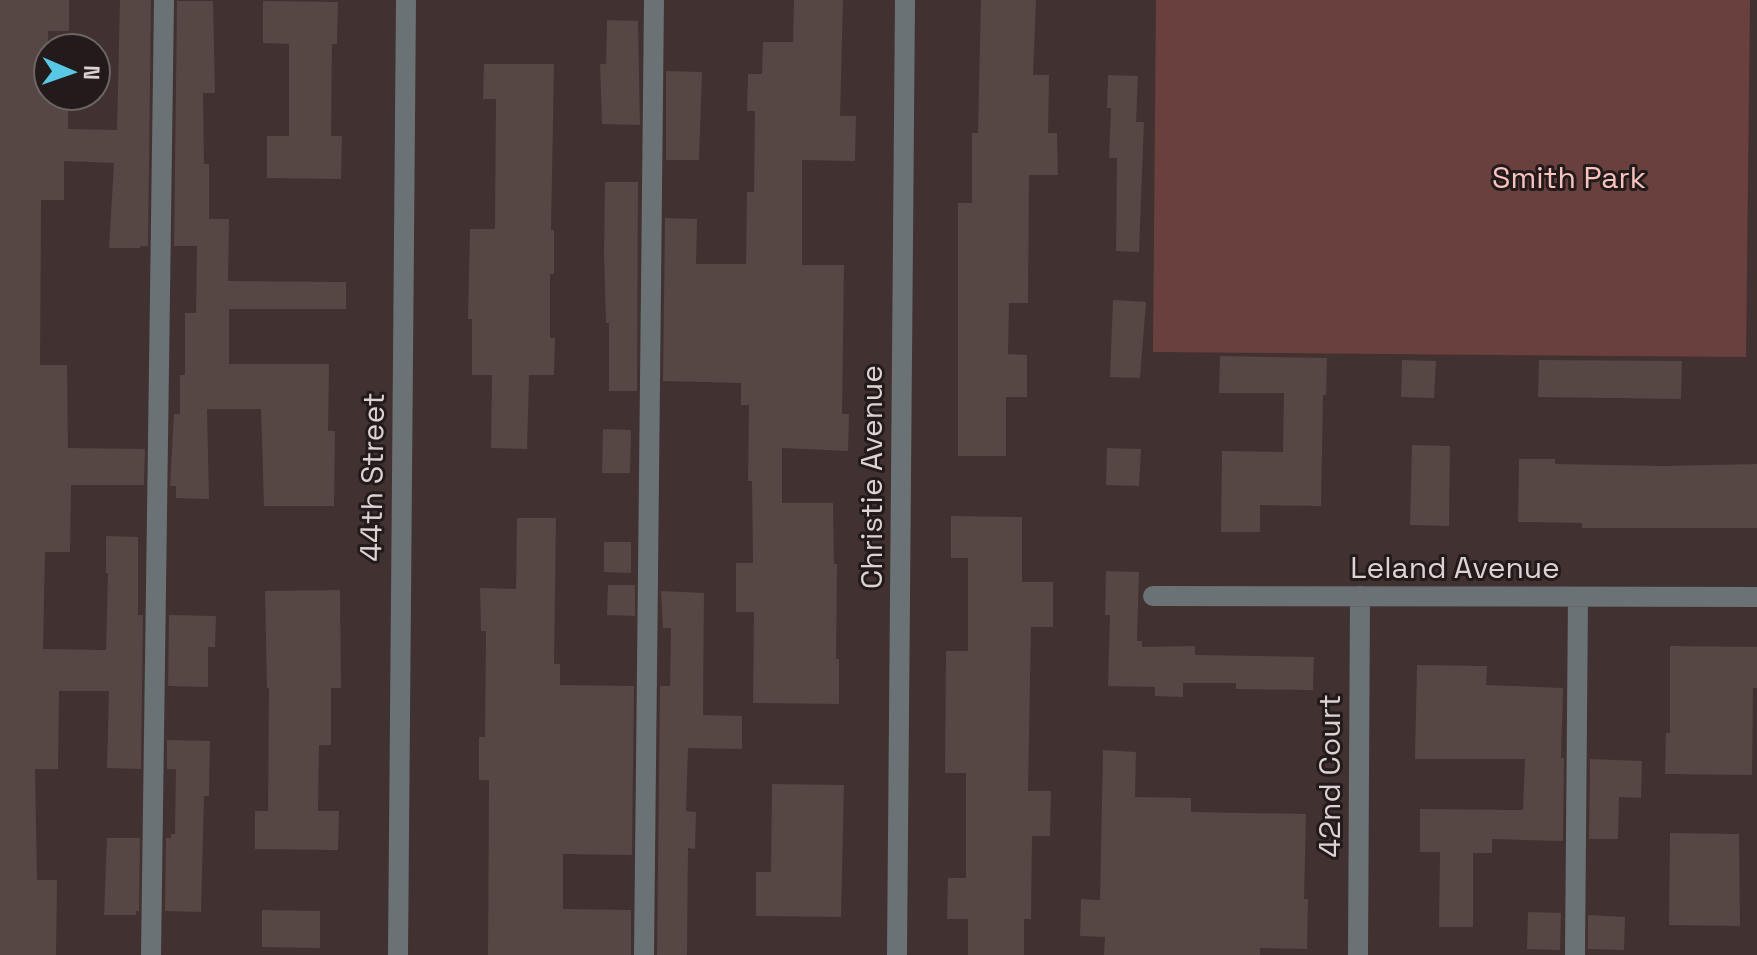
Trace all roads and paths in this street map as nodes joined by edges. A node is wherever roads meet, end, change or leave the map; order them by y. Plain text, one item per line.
1 (164, 0) edge
2 (406, 0) edge
3 (654, 0) edge
4 (905, 0) edge
5 (1153, 596) dead end
6 (1360, 596) junction
7 (1578, 597) junction
8 (1757, 597) edge
9 (151, 955) edge
10 (398, 955) edge
11 (644, 955) edge
12 (897, 955) edge
13 (1358, 955) edge
14 (1575, 955) edge

1 - 9 street
2 - 10 street, 44th Street
3 - 11 street
4 - 12 street, Christie Avenue
5 - 6 street, Leland Avenue
6 - 7 street, Leland Avenue
6 - 13 street, 42nd Court
7 - 8 street, Leland Avenue
7 - 14 street

